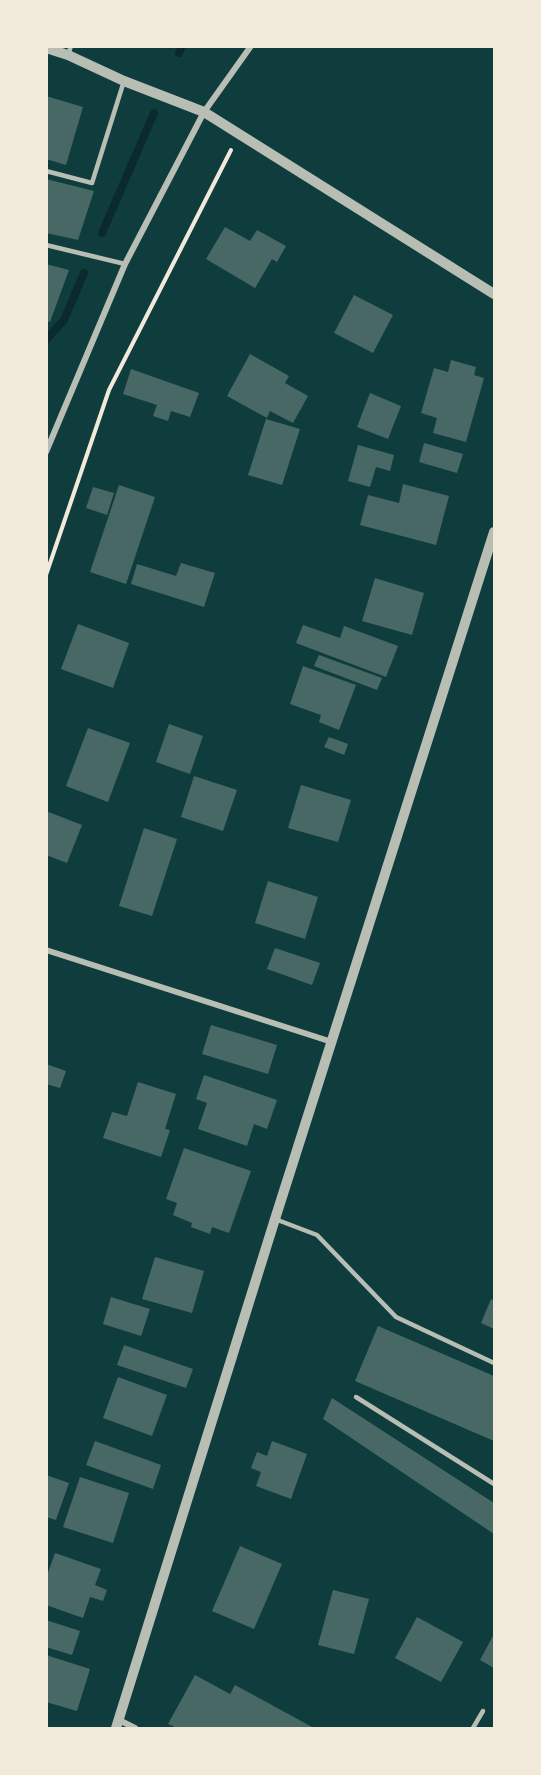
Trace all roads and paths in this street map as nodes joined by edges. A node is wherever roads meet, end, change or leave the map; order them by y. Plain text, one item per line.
1 (251, 46) edge
2 (46, 48) edge
3 (70, 51) edge
4 (124, 81) junction
5 (204, 112) junction
6 (239, 134) junction
7 (46, 171) edge
8 (46, 245) edge
9 (125, 264) junction
10 (495, 294) edge
11 (49, 437) edge
12 (46, 452) edge
13 (495, 532) edge
14 (46, 575) edge
15 (46, 950) edge
16 (332, 1042) junction
17 (275, 1219) junction
18 (495, 1363) edge
19 (356, 1397) dead end
20 (495, 1484) edge
21 (483, 1711) dead end
22 (118, 1724) edge
23 (135, 1728) edge
24 (473, 1728) edge

1 - 5 street
2 - 3 street
3 - 4 street
4 - 5 street
4 - 7 lane
5 - 6 street
5 - 9 street
6 - 10 street
6 - 14 path
8 - 9 lane
9 - 11 street
11 - 12 street
13 - 16 street
15 - 16 street
16 - 17 street
17 - 18 lane
17 - 22 street
19 - 20 lane
21 - 24 lane
22 - 23 street

